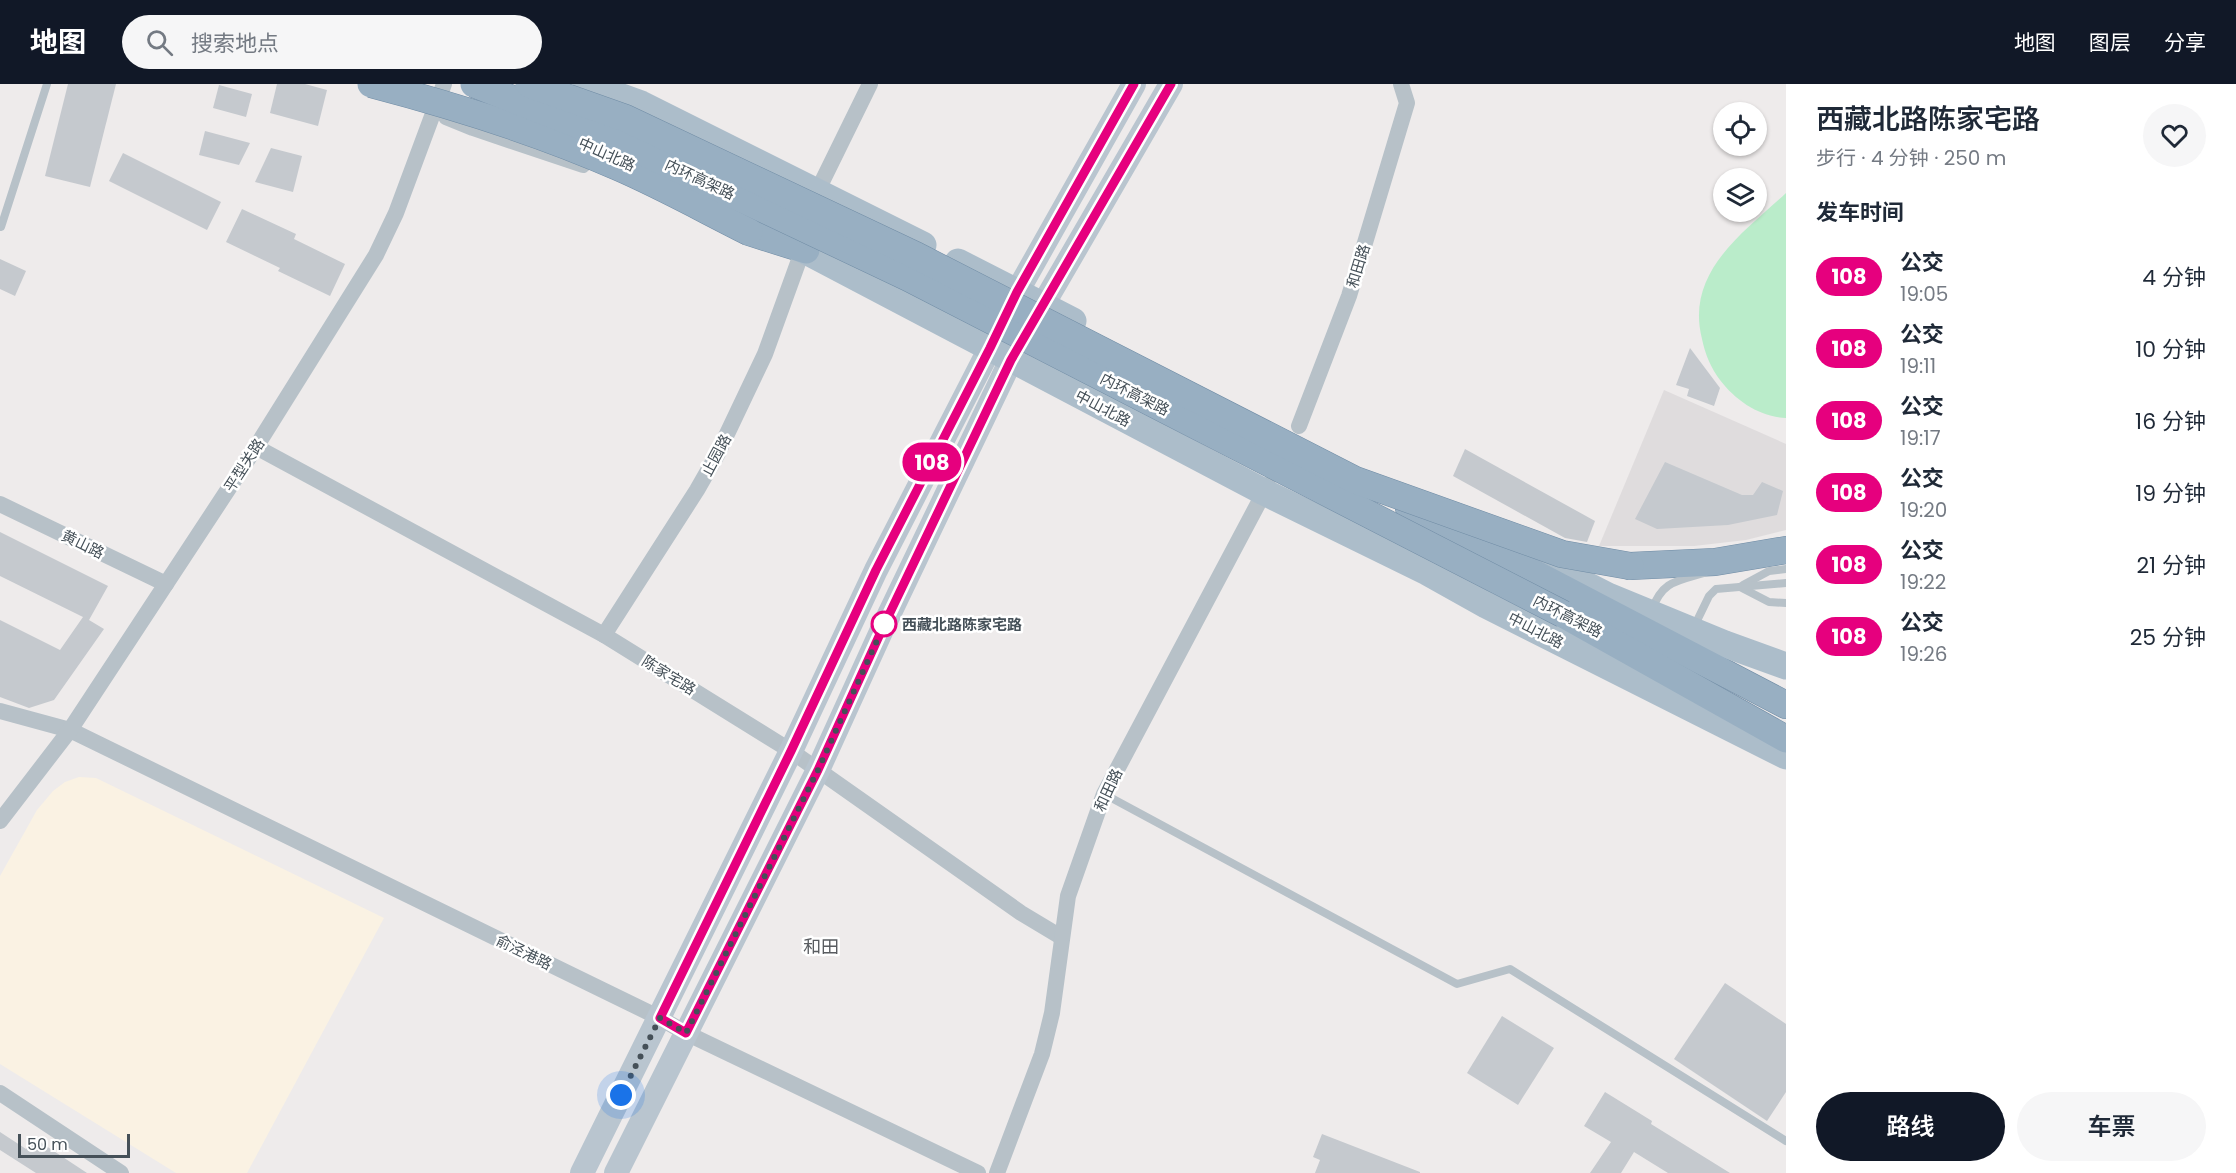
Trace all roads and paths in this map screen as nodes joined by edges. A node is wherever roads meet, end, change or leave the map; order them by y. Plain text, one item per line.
1 (47, 84) edge
2 (371, 84) edge
3 (411, 84) edge
4 (474, 84) edge
5 (529, 84) edge
6 (586, 84) edge
7 (870, 84) edge
8 (1134, 84) edge
9 (1171, 84) edge
10 (1401, 84) edge
11 (440, 96) edge
12 (817, 192) junction
13 (2, 227) dead end
14 (802, 255) junction
15 (1017, 292) junction
16 (1043, 306) junction
17 (1001, 354) junction
18 (1297, 431) junction
19 (256, 447) junction
20 (1355, 480) junction
21 (1264, 492) junction
22 (0, 504) edge
23 (1786, 549) edge
24 (1786, 554) edge
25 (1786, 569) edge
26 (1786, 583) edge
27 (166, 584) junction
28 (1740, 587) junction
29 (1786, 603) edge
30 (1486, 604) junction
31 (1563, 614) junction
32 (1651, 614) junction
33 (1692, 631) junction
34 (604, 635) junction
35 (1725, 644) junction
36 (1786, 648) edge
37 (1786, 666) edge
38 (1786, 705) edge
39 (0, 711) edge
40 (1786, 728) edge
41 (70, 730) junction
42 (1786, 739) edge
43 (791, 751) junction
44 (1786, 756) edge
45 (818, 770) junction
46 (1786, 771) edge
47 (1104, 794) junction
48 (0, 821) edge
49 (1061, 937) junction
50 (660, 1018) junction
51 (686, 1033) junction
52 (0, 1093) edge
53 (1786, 1141) edge
54 (121, 1173) edge
55 (582, 1173) edge
56 (615, 1173) edge
57 (978, 1173) edge
58 (996, 1173) edge

1 - 13 lane
2 - 14 highway, bridge
3 - 11 main road, 中山北路
4 - 31 highway, 内环高架路, bridge
5 - 20 highway, 内环高架路, bridge
6 - 12 main road
7 - 12 street
8 - 15 main road
9 - 16 main road
10 - 18 street, 和田路
11 - 14 main road, 中山北路
11 - 19 street, 平型关路
12 - 15 main road
14 - 17 main road, 中山北路
14 - 34 street, 止园路
15 - 16 main road
15 - 17 main road
16 - 17 main road
16 - 18 main road
17 - 21 main road, 中山北路
17 - 43 main road
17 - 45 main road
18 - 21 street, 和田路
18 - 32 main road
19 - 27 street, 平型关路
19 - 34 street, 陈家宅路
20 - 23 highway, bridge
20 - 38 highway, 内环高架路, bridge
21 - 30 main road, 中山北路
21 - 47 street, 和田路
22 - 27 street, 黄山路
24 - 32 lane
25 - 28 lane
26 - 28 lane
27 - 41 street, 平型关路
28 - 29 lane
28 - 33 lane
30 - 44 main road, 中山北路
30 - 46 main road
31 - 40 highway, 内环高架路
31 - 42 highway
32 - 33 main road
33 - 35 main road
34 - 43 street, 陈家宅路
35 - 36 main road
35 - 37 main road
39 - 41 street, 俞泾港路
41 - 48 street, 平型关路
41 - 50 street, 俞泾港路
43 - 45 street, 陈家宅路
43 - 50 main road
45 - 49 street, 陈家宅路
45 - 51 main road
47 - 49 street, 和田路
47 - 53 lane
49 - 58 street, 和田路
50 - 51 street, 俞泾港路
50 - 55 main road
51 - 56 main road
51 - 57 street, 俞泾港路
52 - 54 street

